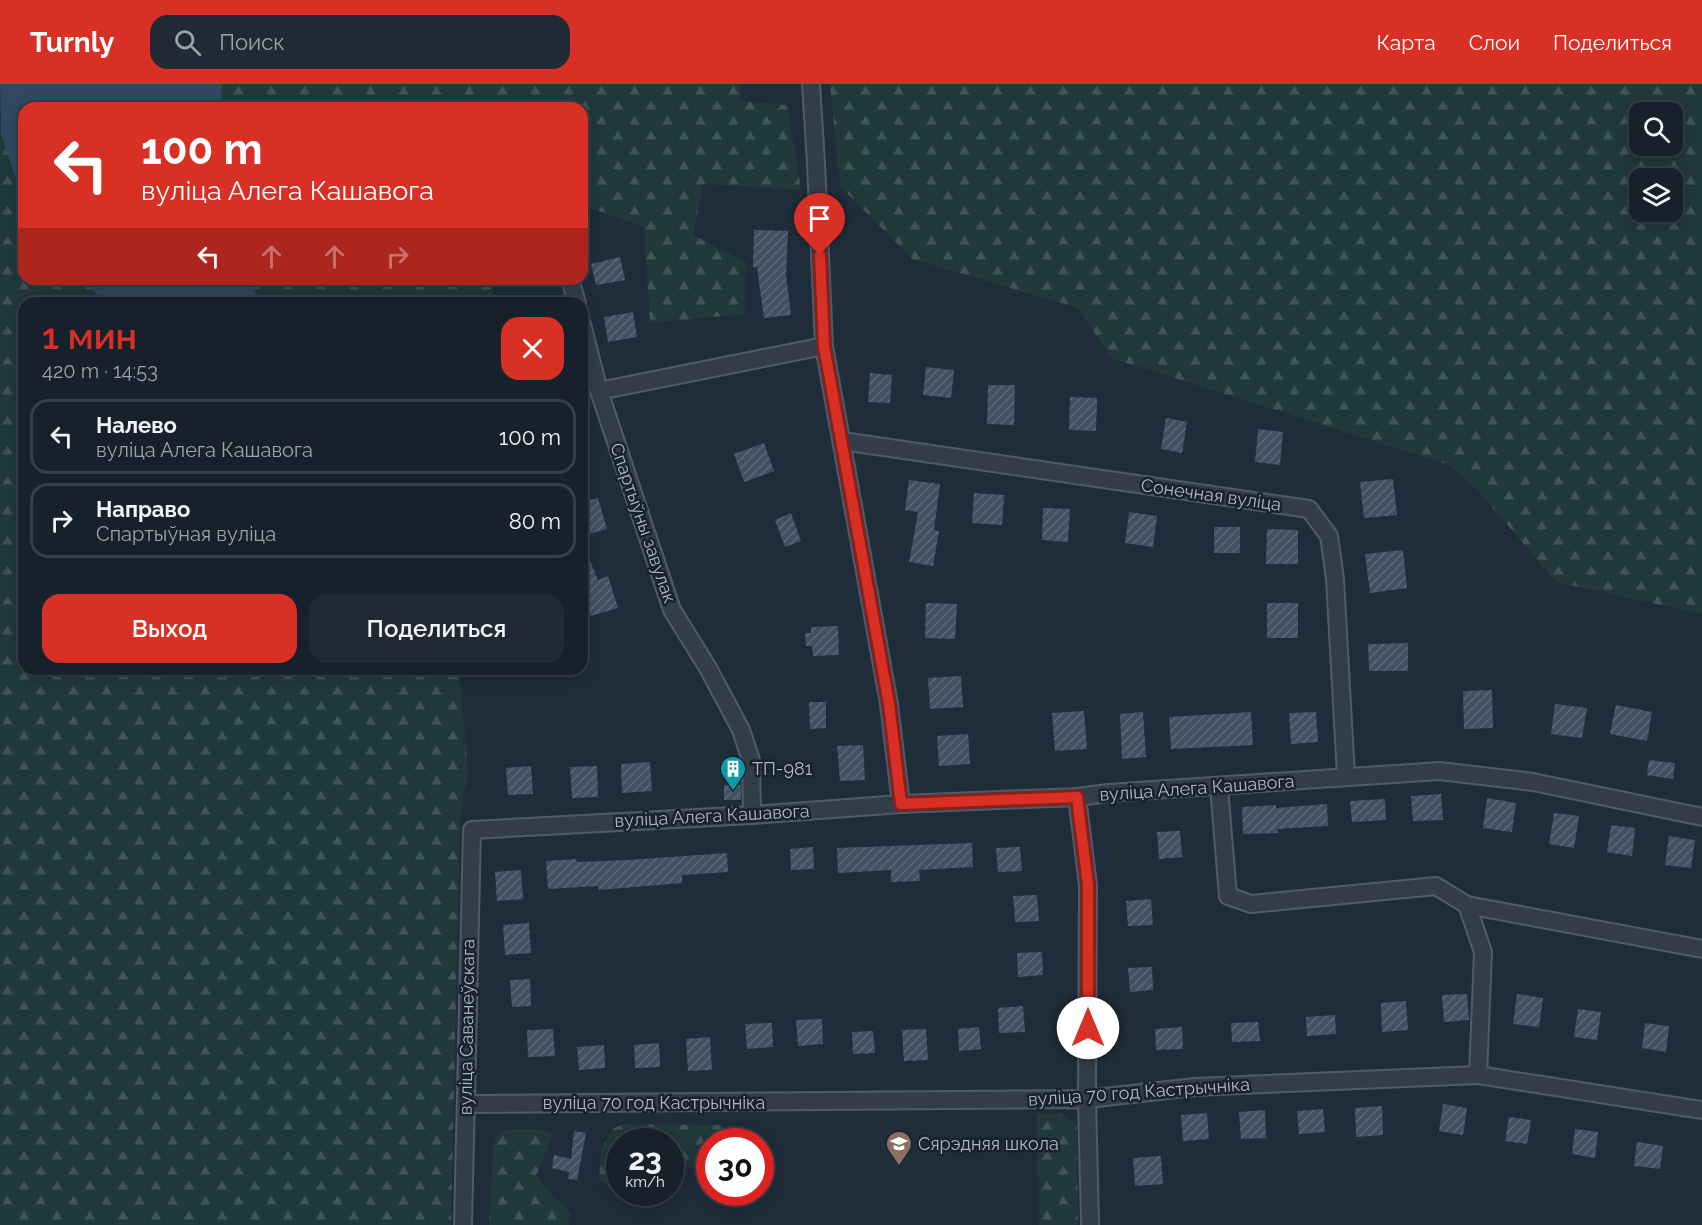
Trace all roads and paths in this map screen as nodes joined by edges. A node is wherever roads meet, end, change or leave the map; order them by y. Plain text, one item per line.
1 (811, 84) edge
2 (824, 346) junction
3 (588, 348) edge
4 (599, 392) junction
5 (842, 441) junction
6 (1347, 776) junction
7 (1219, 787) junction
8 (1077, 797) junction
9 (901, 804) junction
10 (752, 814) junction
11 (1702, 817) edge
12 (472, 830) joint
13 (1467, 905) junction
14 (1702, 950) edge
15 (1478, 1075) junction
16 (1087, 1099) junction
17 (466, 1104) junction
18 (1702, 1110) edge
19 (463, 1225) edge
20 (1090, 1225) edge

1 - 2 street
2 - 4 street
2 - 5 street
3 - 4 street, Спартыўны завулак
4 - 10 street, Спартыўны завулак
5 - 6 street, Сонечная вуліца
5 - 9 street
6 - 7 street, вуліца Алега Кашавога
6 - 11 street, вуліца Алега Кашавога
7 - 8 street, вуліца Алега Кашавога
7 - 13 street
8 - 9 street, вуліца Алега Кашавога
8 - 16 street
9 - 10 street, вуліца Алега Кашавога
10 - 12 street, вуліца Алега Кашавога
12 - 17 street, вуліца Саванеўскага
13 - 14 street
13 - 15 street
15 - 16 street, вуліца 70 год Кастрычніка
15 - 18 street, вуліца 70 год Кастрычніка
16 - 17 street, вуліца 70 год Кастрычніка
16 - 20 street
17 - 19 street, вуліца Саванеўскага

